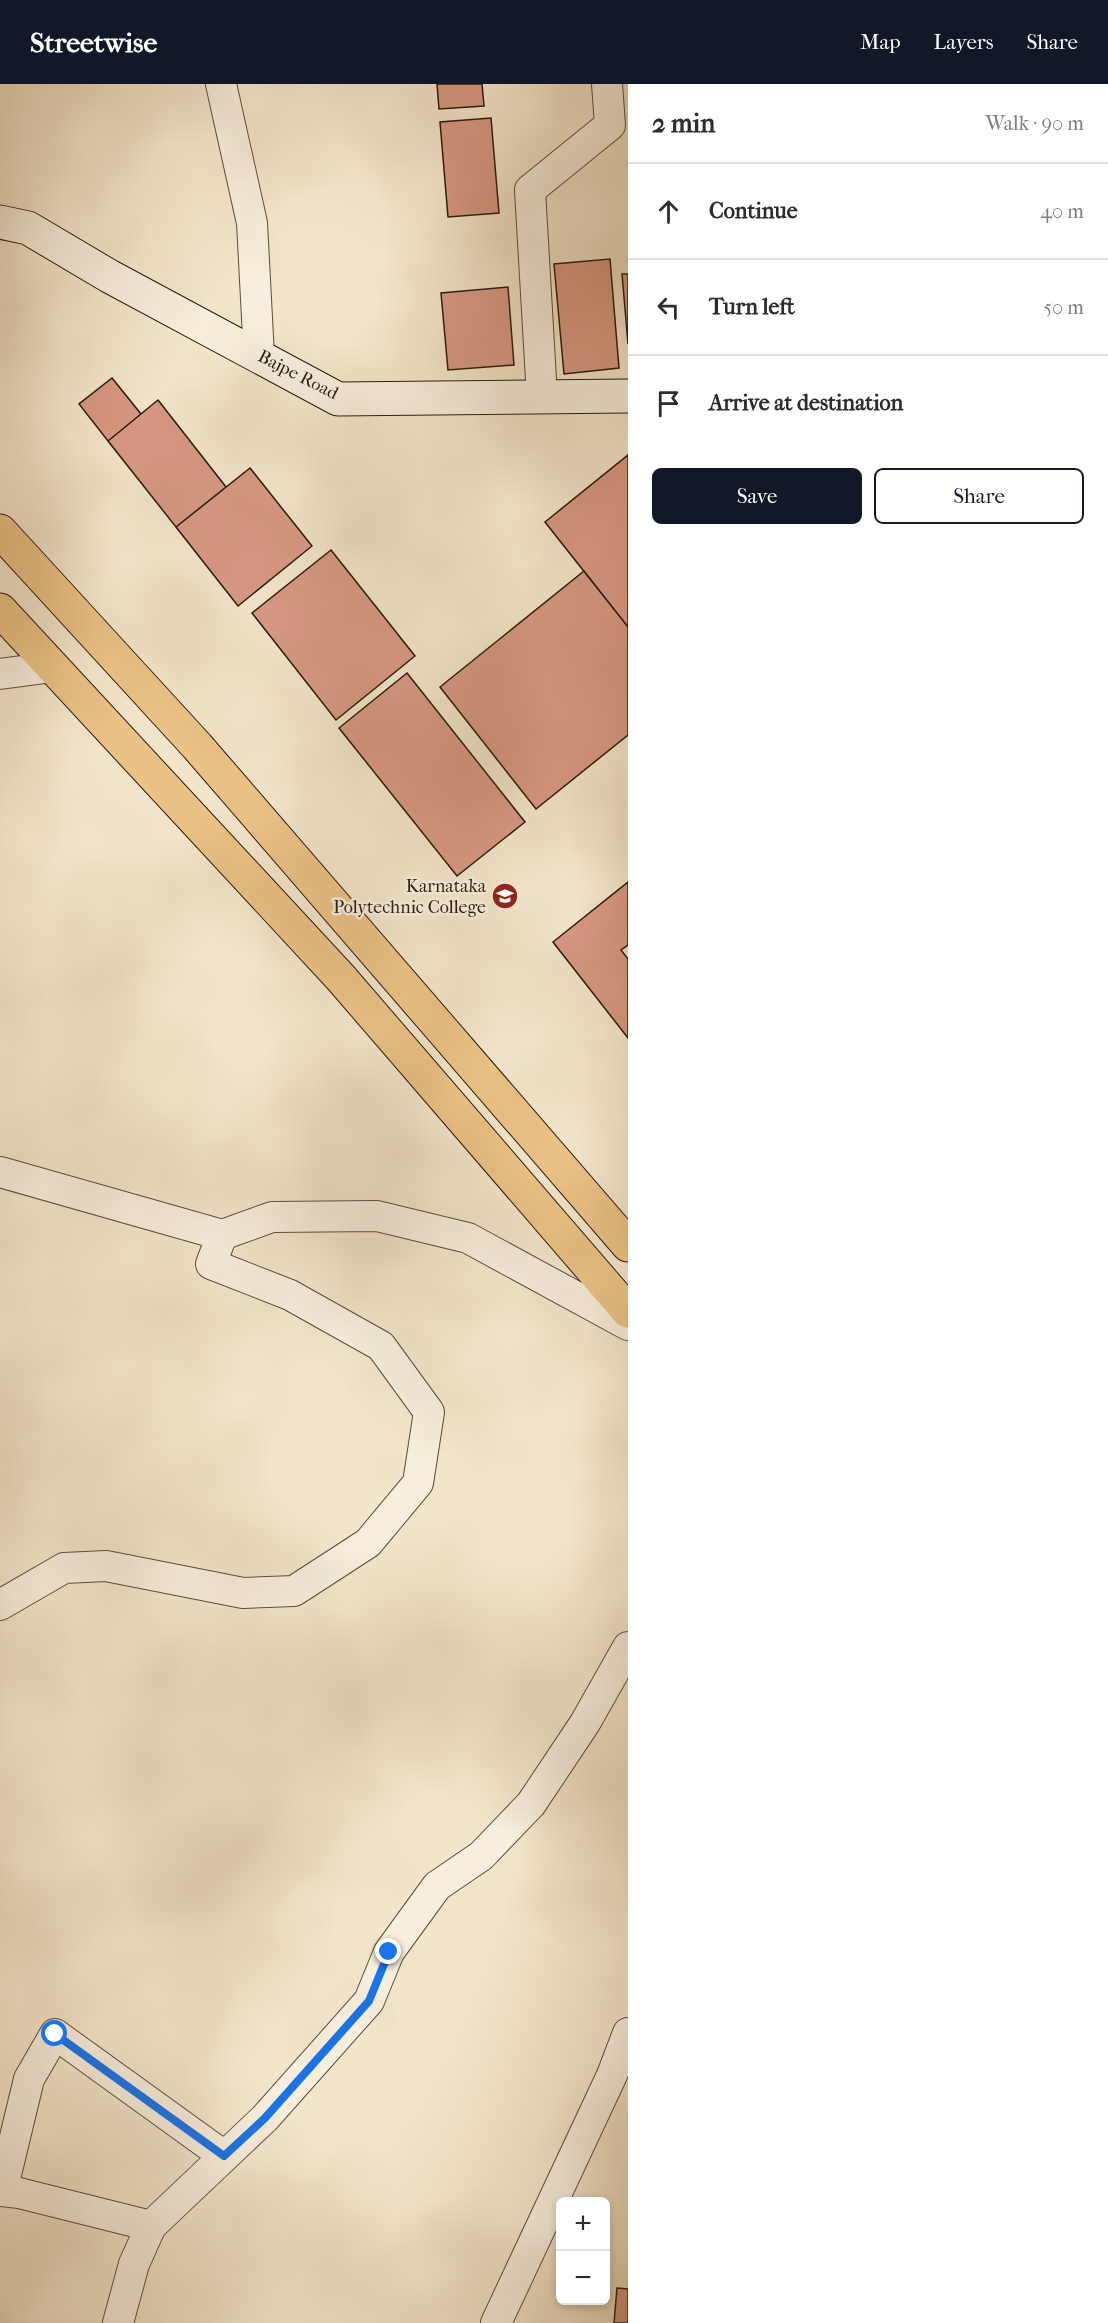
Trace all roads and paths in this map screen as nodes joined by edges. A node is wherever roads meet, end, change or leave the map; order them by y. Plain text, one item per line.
1 (221, 84) edge
2 (607, 84) edge
3 (0, 222) edge
4 (259, 356) junction
5 (628, 396) edge
6 (542, 397) junction
7 (0, 531) edge
8 (0, 610) edge
9 (53, 667) junction
10 (0, 674) edge
11 (0, 1172) edge
12 (222, 1234) junction
13 (628, 1245) edge
14 (628, 1311) edge
15 (628, 1325) edge
16 (0, 1605) edge
17 (628, 1647) edge
18 (628, 2033) edge
19 (224, 2156) junction
20 (1, 2191) edge
21 (151, 2226) junction
22 (118, 2323) edge
23 (496, 2323) edge

1 - 4 street
2 - 6 street
3 - 4 street, Bajpe Road
4 - 6 street, Bajpe Road
5 - 6 street, Bajpe Road
7 - 13 main road
8 - 9 main road
9 - 10 street
9 - 14 main road
11 - 12 street
12 - 15 street
12 - 16 street
17 - 19 street
18 - 23 street
19 - 20 street
19 - 21 street
20 - 21 street
21 - 22 street

